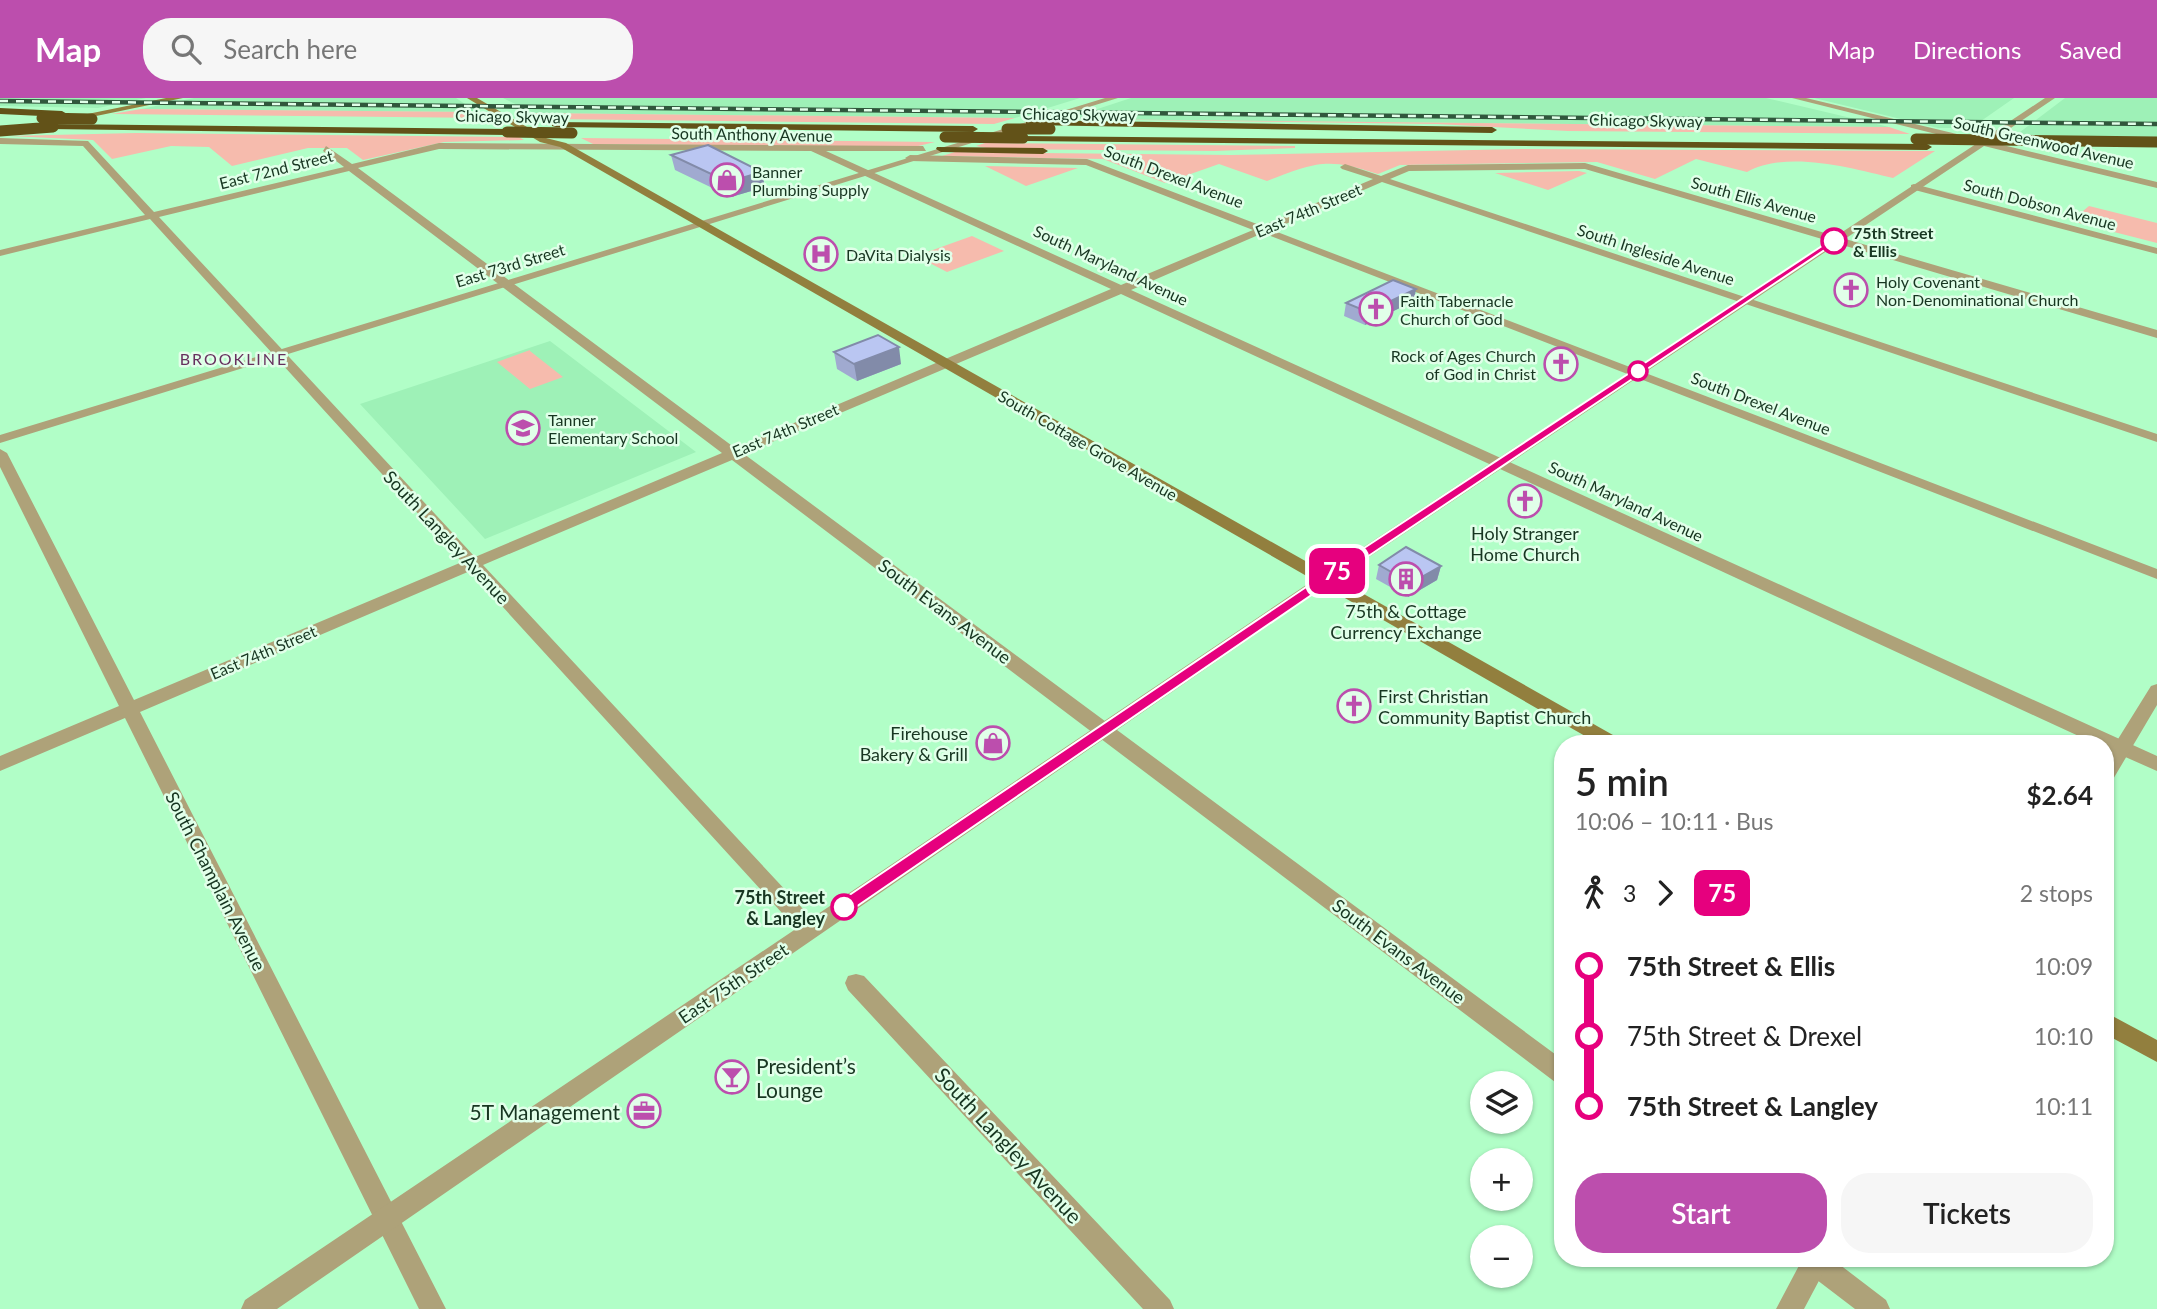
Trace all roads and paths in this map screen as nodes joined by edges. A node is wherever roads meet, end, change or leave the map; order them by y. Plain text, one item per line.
1 (162, 98) edge
2 (179, 98) edge
3 (471, 98) edge
4 (488, 98) edge
5 (1097, 98) edge
6 (1114, 98) edge
7 (1780, 98) edge
8 (1796, 98) edge
9 (2035, 98) edge
10 (2051, 98) edge
11 (0, 111) edge
12 (96, 115) junction
13 (1030, 122) junction
14 (0, 127) edge
15 (1919, 134) junction
16 (1533, 135) junction
17 (0, 141) edge
18 (2157, 142) edge
19 (1470, 143) junction
20 (1980, 143) junction
21 (563, 145) junction
22 (326, 149) dead end
23 (814, 149) junction
24 (941, 149) junction
25 (2157, 150) edge
26 (1100, 152) dead end
27 (1203, 153) dead end
28 (910, 158) junction
29 (1585, 166) joint
30 (351, 167) junction
31 (1345, 167) dead end
32 (865, 172) junction
33 (1382, 179) junction
34 (2157, 185) edge
35 (1914, 187) junction
36 (152, 216) junction
37 (699, 223) junction
38 (1262, 229) junction
39 (1837, 240) junction
40 (2157, 251) edge
41 (0, 253) edge
42 (505, 283) junction
43 (1120, 289) junction
44 (1744, 300) junction
45 (2157, 334) edge
46 (278, 353) junction
47 (945, 362) junction
48 (1635, 373) junction
49 (2157, 438) edge
50 (0, 439) edge
51 (0, 453) edge
52 (732, 453) junction
53 (1500, 462) junction
54 (472, 564) junction
55 (2157, 574) edge
56 (1324, 580) junction
57 (2157, 690) edge
58 (130, 709) junction
59 (1104, 730) junction
60 (1598, 735) edge
61 (2094, 735) edge
62 (2114, 744) edge
63 (2122, 748) junction
64 (2114, 761) edge
65 (0, 764) edge
66 (2157, 764) edge
67 (810, 930) junction
68 (856, 983) dead end
69 (2114, 1027) edge
70 (2157, 1052) edge
71 (1554, 1067) edge
72 (386, 1218) junction
73 (1810, 1267) edge
74 (1823, 1267) edge
75 (254, 1309) edge
76 (432, 1309) edge
77 (1161, 1309) edge
78 (1788, 1309) edge
79 (1877, 1309) edge

1 - 12 main road
2 - 12 main road
3 - 21 main road, South Cottage Grove Avenue
4 - 21 main road, South Cottage Grove Avenue
5 - 13 street, East 73rd Street
6 - 13 street, East 73rd Street
7 - 15 street, South Greenwood Avenue
8 - 15 street, South Greenwood Avenue
9 - 20 street, East 75th Street
10 - 20 street, East 75th Street
11 - 12 highway, bridge
12 - 14 main road
12 - 14 highway, Chicago Skyway, bridge
12 - 16 highway, Chicago Skyway, bridge
13 - 16 highway
13 - 24 street, East 73rd Street
14 - 19 highway, Chicago Skyway, bridge
15 - 16 highway, Chicago Skyway
15 - 18 highway, Chicago Skyway, bridge
15 - 20 street, South Greenwood Avenue
17 - 36 street, South Langley Avenue
19 - 25 highway, Chicago Skyway
19 - 27 highway
20 - 34 street, South Greenwood Avenue
20 - 35 street, East 75th Street
21 - 23 street, South Anthony Avenue
21 - 30 street, East 72nd Street
21 - 37 main road, South Cottage Grove Avenue
22 - 30 street, South Evans Avenue
23 - 24 street, South Anthony Avenue
23 - 32 street, South Maryland Avenue
24 - 26 highway
24 - 28 street, East 73rd Street
28 - 32 street, East 73rd Street
28 - 38 street, South Drexel Avenue
29 - 33 street, East 74th Street
29 - 39 street, South Ellis Avenue
30 - 36 street, East 72nd Street
30 - 42 street, South Evans Avenue
31 - 33 street, South Ingleside Avenue
32 - 37 street, East 73rd Street
32 - 43 street, South Maryland Avenue
33 - 38 street, East 74th Street
33 - 44 street, South Ingleside Avenue
35 - 39 street, East 75th Street
35 - 40 street, South Dobson Avenue
36 - 41 street, East 72nd Street
36 - 46 street, South Langley Avenue
37 - 42 street, East 73rd Street
37 - 47 main road, South Cottage Grove Avenue
38 - 43 street, East 74th Street
38 - 48 street, South Drexel Avenue
39 - 44 street, East 75th Street
39 - 45 street, South Ellis Avenue
42 - 46 street, East 73rd Street
42 - 52 street, South Evans Avenue
43 - 47 street, East 74th Street
43 - 53 street, South Maryland Avenue
44 - 48 street, East 75th Street
44 - 49 street, South Ingleside Avenue
46 - 50 street, East 73rd Street
46 - 54 street, South Langley Avenue
47 - 52 street, East 74th Street
47 - 56 main road, South Cottage Grove Avenue
48 - 53 street, East 75th Street
48 - 55 street, South Drexel Avenue
51 - 58 street, South Champlain Avenue
52 - 54 street, East 74th Street
52 - 59 street, South Evans Avenue
53 - 56 street, East 75th Street
53 - 61 street, South Maryland Avenue
54 - 58 street, East 74th Street
54 - 67 street, South Langley Avenue
56 - 59 street, East 75th Street
56 - 60 main road, South Cottage Grove Avenue
57 - 63 street
58 - 65 street, East 74th Street
58 - 72 street, South Champlain Avenue
59 - 67 street, East 75th Street
59 - 71 street, South Evans Avenue
62 - 63 street, South Maryland Avenue
63 - 64 street
63 - 66 street, South Maryland Avenue
67 - 72 street, East 75th Street
68 - 77 street, South Langley Avenue
69 - 70 main road
72 - 75 street, East 75th Street
72 - 76 street, South Champlain Avenue
73 - 78 street
74 - 79 street

